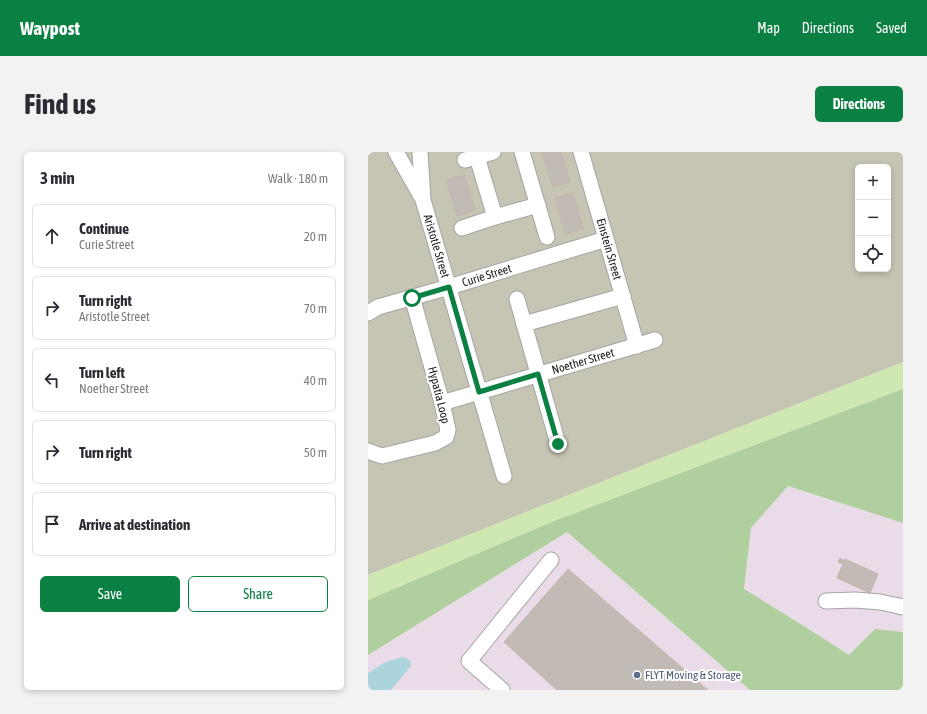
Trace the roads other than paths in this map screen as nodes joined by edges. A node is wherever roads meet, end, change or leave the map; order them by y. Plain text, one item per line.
1 (396, 152) edge
2 (420, 152) edge
3 (493, 152) edge
4 (522, 152) edge
5 (581, 152) edge
6 (424, 200) junction
7 (538, 206) junction
8 (495, 217) junction
9 (462, 228) dead end
10 (547, 237) dead end
11 (606, 239) junction
12 (449, 287) junction
13 (623, 296) junction
14 (412, 298) junction
15 (517, 299) dead end
16 (368, 312) edge
17 (524, 324) junction
18 (656, 340) dead end
19 (637, 346) junction
20 (538, 374) junction
21 (479, 392) junction
22 (442, 403) junction
23 (558, 444) dead end
24 (368, 450) edge
25 (504, 476) dead end
26 (551, 560) dead end
27 (826, 601) dead end
28 (903, 607) edge
29 (502, 690) edge

1 - 6 street, Aristotle Street
2 - 6 street, Aristotle Street
3 - 8 street
4 - 7 street
5 - 11 street, Einstein Street
6 - 12 street, Aristotle Street
7 - 8 street
7 - 10 street
8 - 9 street
11 - 12 street, Curie Street
11 - 13 street, Einstein Street
12 - 14 street, Curie Street
12 - 21 street, Aristotle Street
13 - 17 street
13 - 19 street, Einstein Street
14 - 16 street, Curie Street
14 - 22 street, Hypatia Loop
15 - 17 street
17 - 20 street
18 - 19 street, Noether Street
19 - 20 street, Noether Street
20 - 21 street, Noether Street
20 - 23 street
21 - 22 street, Noether Street
21 - 25 street, Aristotle Street
22 - 24 street, Hypatia Loop
26 - 29 street
27 - 28 street

